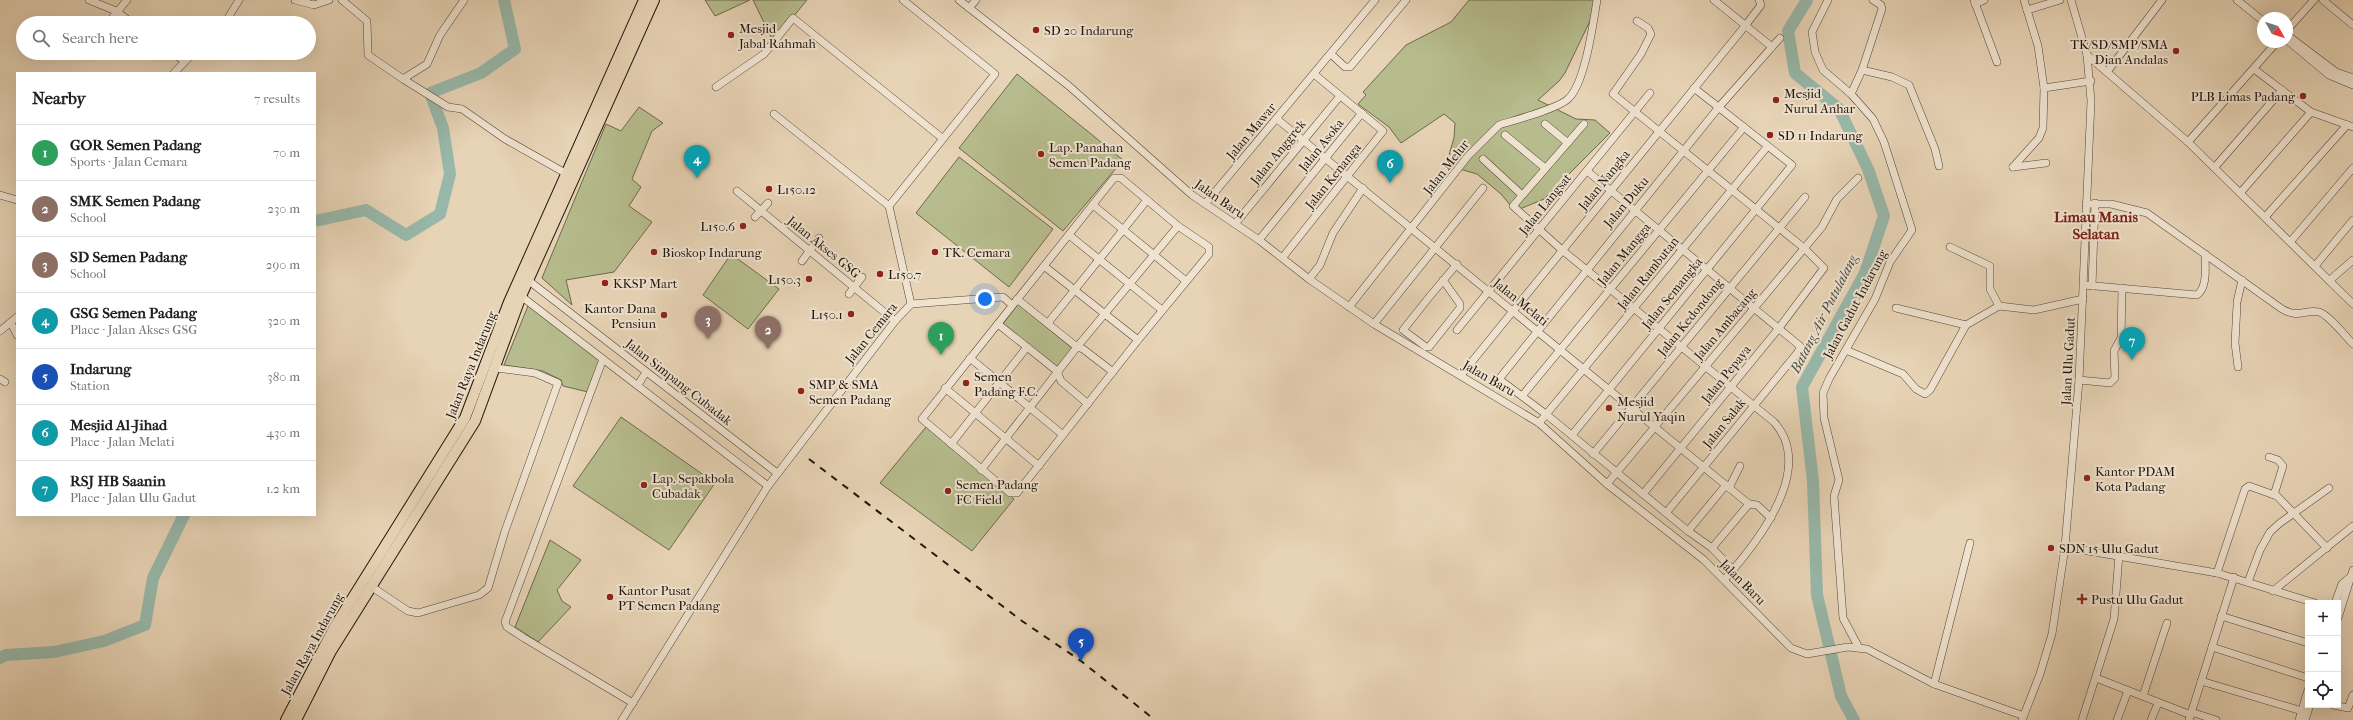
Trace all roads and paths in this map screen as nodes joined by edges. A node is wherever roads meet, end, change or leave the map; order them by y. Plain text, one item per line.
1 (89, 0) edge
2 (126, 0) edge
3 (239, 0) edge
4 (295, 0) edge
5 (330, 0) edge
6 (464, 0) edge
7 (644, 0) edge
8 (654, 0) edge
9 (903, 0) edge
10 (959, 0) edge
11 (976, 0) edge
12 (1375, 0) edge
13 (1406, 0) edge
14 (1597, 0) edge
15 (1714, 0) edge
16 (1759, 0) edge
17 (1828, 0) edge
18 (1873, 0) edge
19 (1984, 0) edge
20 (2024, 0) edge
21 (2060, 0) edge
22 (2071, 0) edge
23 (2162, 0) edge
24 (2237, 0) edge
25 (2244, 0) edge
26 (2314, 0) edge
27 (2323, 0) edge
28 (342, 1) edge
29 (1974, 2) edge
30 (969, 8) junction
31 (2027, 10) junction
32 (116, 12) junction
33 (2259, 12) edge
34 (113, 16) edge
35 (122, 16) edge
36 (229, 16) edge
37 (2257, 16) edge
38 (1637, 21) dead end
39 (2293, 23) edge
40 (2353, 25) edge
41 (1745, 26) junction
42 (1780, 38) dead end
43 (2293, 40) edge
44 (2293, 45) edge
45 (1772, 47) junction
46 (2272, 48) edge
47 (1331, 54) junction
48 (2087, 55) junction
49 (184, 61) edge
50 (1997, 62) dead end
51 (2254, 69) junction
52 (1862, 70) junction
53 (175, 72) edge
54 (2107, 72) junction
55 (1314, 74) junction
56 (2353, 78) edge
57 (403, 79) junction
58 (2091, 81) junction
59 (2353, 85) edge
60 (716, 87) dead end
61 (1694, 88) junction
62 (2044, 88) junction
63 (2282, 90) junction
64 (1650, 94) dead end
65 (1851, 94) junction
66 (1340, 96) junction
67 (1719, 107) junction
68 (2311, 112) junction
69 (1362, 113) junction
70 (1635, 113) junction
71 (774, 114) dead end
72 (1277, 119) junction
73 (1545, 124) dead end
74 (1584, 124) dead end
75 (2350, 126) edge
76 (1744, 127) junction
77 (1659, 132) junction
78 (1505, 135) dead end
79 (942, 138) junction
80 (1303, 140) junction
81 (2188, 142) junction
82 (1568, 143) junction
83 (1767, 147) junction
84 (1684, 151) junction
85 (1326, 159) junction
86 (1483, 159) dead end
87 (2046, 163) dead end
88 (1939, 166) dead end
89 (2215, 167) junction
90 (1545, 168) junction
91 (2353, 168) edge
92 (1708, 170) junction
93 (1587, 171) junction
94 (567, 174) junction
95 (1348, 177) junction
96 (1858, 178) dead end
97 (1363, 188) junction
98 (1483, 188) dead end
99 (1732, 190) junction
100 (737, 191) dead end
101 (1610, 191) junction
102 (2241, 192) junction
103 (0, 195) edge
104 (1522, 195) junction
105 (1805, 197) dead end
106 (16, 200) edge
107 (1147, 200) junction
108 (768, 203) dead end
109 (2095, 203) junction
110 (1205, 204) junction
111 (2086, 204) junction
112 (1093, 205) junction
113 (889, 206) junction
114 (1756, 210) junction
115 (761, 211) junction
116 (1635, 211) junction
117 (2266, 216) junction
118 (755, 217) dead end
119 (2353, 220) edge
120 (1235, 224) junction
121 (1178, 226) junction
122 (1779, 228) junction
123 (1412, 229) junction
124 (1123, 230) junction
125 (1539, 230) junction
126 (1659, 230) junction
127 (1069, 235) junction
128 (819, 238) dead end
129 (1259, 240) junction
130 (2291, 241) junction
131 (1950, 247) dead end
132 (1435, 248) junction
133 (1804, 248) junction
134 (810, 250) junction
135 (1562, 250) junction
136 (1683, 250) junction
137 (2205, 254) junction
138 (1154, 255) junction
139 (1283, 257) junction
140 (1099, 259) junction
141 (2353, 260) edge
142 (802, 261) dead end
143 (1457, 264) junction
144 (1044, 266) junction
145 (2315, 266) junction
146 (1586, 269) junction
147 (1707, 269) junction
148 (862, 277) dead end
149 (525, 278) junction
150 (1309, 279) junction
151 (1443, 280) junction
152 (2242, 280) junction
153 (2330, 280) junction
154 (1186, 281) junction
155 (1129, 284) junction
156 (2084, 285) junction
157 (2092, 286) junction
158 (516, 287) junction
159 (854, 287) junction
160 (1730, 288) junction
161 (2122, 288) junction
162 (1611, 289) junction
163 (1074, 290) junction
164 (1489, 292) junction
165 (849, 294) dead end
166 (521, 296) junction
167 (1017, 299) junction
168 (2083, 299) junction
169 (911, 304) junction
170 (2353, 304) edge
171 (1012, 305) junction
172 (1999, 306) junction
173 (1349, 307) junction
174 (1634, 308) junction
175 (1754, 308) junction
176 (1896, 308) dead end
177 (1162, 310) junction
178 (1512, 310) junction
179 (1104, 314) junction
180 (16, 318) edge
181 (895, 321) junction
182 (11, 323) junction
183 (1048, 323) junction
184 (998, 324) junction
185 (1374, 324) junction
186 (1966, 325) junction
187 (1659, 328) junction
188 (1779, 328) junction
189 (1457, 330) dead end
190 (0, 331) edge
191 (1538, 331) junction
192 (16, 333) edge
193 (1138, 340) junction
194 (2353, 344) edge
195 (1077, 347) junction
196 (1682, 347) junction
197 (1028, 348) junction
198 (1561, 350) junction
199 (1846, 350) junction
200 (970, 358) junction
201 (603, 359) junction
202 (1704, 367) junction
203 (2238, 367) dead end
204 (496, 368) junction
205 (1584, 369) junction
206 (1057, 371) junction
207 (646, 372) junction
208 (1113, 372) junction
209 (1461, 375) junction
210 (2079, 380) junction
211 (999, 382) junction
212 (638, 385) junction
213 (945, 388) junction
214 (1730, 388) junction
215 (1609, 389) junction
216 (1522, 396) junction
217 (1088, 404) junction
218 (1030, 407) junction
219 (1753, 407) junction
220 (1632, 408) junction
221 (975, 413) junction
222 (1547, 415) junction
223 (1539, 423) junction
224 (1655, 427) junction
225 (1063, 435) junction
226 (1572, 435) junction
227 (1006, 438) junction
228 (951, 444) junction
229 (1681, 448) junction
230 (1594, 454) junction
231 (2269, 457) dead end
232 (1039, 466) junction
233 (1740, 466) dead end
234 (1704, 467) junction
235 (981, 470) junction
236 (777, 473) junction
237 (1616, 473) junction
238 (1607, 484) junction
239 (768, 486) junction
240 (1728, 486) junction
241 (2329, 488) dead end
242 (424, 493) junction
243 (1645, 493) junction
244 (2274, 494) junction
245 (1749, 504) junction
246 (1668, 512) junction
247 (2295, 513) junction
248 (1771, 518) junction
249 (2353, 526) edge
250 (1689, 530) junction
251 (1970, 543) dead end
252 (2065, 547) junction
253 (1712, 548) junction
254 (2327, 548) junction
255 (2119, 555) junction
256 (1733, 570) junction
257 (2353, 570) edge
258 (2217, 573) junction
259 (2234, 577) junction
260 (2350, 578) junction
261 (1725, 579) junction
262 (2248, 582) junction
263 (372, 587) junction
264 (2273, 591) junction
265 (2305, 600) edge
266 (2336, 600) edge
267 (2341, 608) edge
268 (2222, 616) junction
269 (2167, 623) dead end
270 (2305, 641) edge
271 (1859, 648) junction
272 (2212, 648) junction
273 (2305, 677) edge
274 (2096, 678) junction
275 (2201, 681) junction
276 (1934, 684) junction
277 (2128, 691) junction
278 (2353, 695) edge
279 (2143, 696) junction
280 (2305, 700) edge
281 (633, 703) junction
282 (2158, 703) junction
283 (2341, 707) edge
284 (2309, 708) edge
285 (2302, 711) junction
286 (2190, 715) edge
287 (2023, 719) edge
288 (286, 720) edge
289 (296, 720) edge
290 (622, 720) edge
291 (2082, 720) edge
292 (2118, 720) edge
293 (2152, 720) edge
294 (2216, 720) edge
295 (2299, 720) edge
296 (2305, 720) edge

1 - 32 street
2 - 32 street
3 - 36 street
4 - 5 street
5 - 28 street
6 - 57 street
7 - 94 highway, Jalan Raya Indarung
8 - 149 highway, Jalan Raya Indarung
9 - 79 street
10 - 30 street, Jalan Baru
11 - 30 street
12 - 47 street, Jalan Mawar
13 - 47 street
14 - 123 street, Jalan Melur
15 - 41 street
16 - 41 street, Jalan Nangka
17 - 65 street, Jalan Gadut-Indarung
18 - 52 street
19 - 29 street
20 - 31 street
21 - 31 street
22 - 48 street, Jalan Ulu Gadut
23 - 54 street
24 - 37 street
25 - 33 street
26 - 39 street
27 - 40 street
28 - 57 street
29 - 50 street
30 - 110 street, Jalan Baru
31 - 62 street
32 - 34 street
32 - 35 street
38 - 70 street
41 - 45 street
41 - 61 street, Jalan Nangka
42 - 45 street, Jalan Duku
43 - 56 street
44 - 59 street
45 - 67 street, Jalan Duku
46 - 51 street
47 - 55 street, Jalan Mawar
48 - 54 street
48 - 58 street, Jalan Ulu Gadut
49 - 53 street
51 - 63 street
51 - 81 street
52 - 65 street
52 - 88 street
54 - 81 street
55 - 66 street, Jalan Asoka
55 - 72 street, Jalan Mawar
57 - 94 street
58 - 62 street
58 - 111 street, Jalan Ulu Gadut
60 - 79 street
61 - 67 street
61 - 77 street, Jalan Nangka
62 - 87 street
63 - 68 street
63 - 89 street
64 - 70 street, Jalan Langsat
65 - 199 street, Jalan Gadut-Indarung
66 - 69 street, Jalan Asoka
66 - 80 street, Jalan Anggrek
67 - 76 street
67 - 84 street, Jalan Duku
68 - 75 street
68 - 102 street
69 - 85 street, Jalan Asoka
69 - 95 street, Jalan Kenanga
70 - 77 street
70 - 93 street, Jalan Langsat
71 - 113 street
72 - 80 street, Jalan Melati
72 - 110 street, Jalan Mawar
73 - 82 street
74 - 82 street
75 - 117 street
76 - 83 street
76 - 92 street, Jalan Mangga
77 - 84 street
77 - 101 street, Jalan Nangka
78 - 90 street
79 - 113 street
80 - 85 street, Jalan Melati
80 - 120 street, Jalan Anggrek
81 - 89 street
82 - 90 street
83 - 99 street, Jalan Rambutan
83 - 114 street, Jalan Semangka
84 - 92 street
84 - 116 street, Jalan Duku
85 - 95 street, Jalan Melati
85 - 129 street, Jalan Asoka
86 - 104 street
89 - 102 street
90 - 104 street
91 - 130 street
92 - 99 street
92 - 126 street, Jalan Mangga
93 - 101 street
93 - 125 street, Jalan Langsat
94 - 149 highway, Jalan Raya Indarung
95 - 97 street, Jalan Melati
95 - 139 street, Jalan Kenanga
96 - 133 street, Jalan Ambacang
97 - 123 street, Jalan Melati
97 - 150 street
98 - 132 street
99 - 114 street
99 - 136 street, Jalan Rambutan
100 - 115 street, Jalan Akses GSG
101 - 116 street
101 - 135 street, Jalan Nangka
102 - 117 street
103 - 106 street
104 - 125 street
105 - 122 street, Jalan Kedondong
107 - 112 street
107 - 121 street
107 - 124 street
108 - 115 street
109 - 111 street
109 - 137 street
109 - 157 street
110 - 120 street, Jalan Baru
111 - 156 street, Jalan Ulu Gadut
112 - 124 street
112 - 127 street
113 - 169 street
114 - 122 street
114 - 147 street, Jalan Semangka
115 - 118 street
115 - 134 street, Jalan Akses GSG
116 - 126 street
116 - 146 street, Jalan Duku
117 - 130 street
119 - 145 street
120 - 129 street, Jalan Baru
121 - 138 street
121 - 154 street
122 - 133 street
122 - 160 street, Jalan Kedondong
123 - 132 street, Jalan Melati
123 - 173 street, Jalan Melur
124 - 138 street
124 - 140 street
125 - 135 street
125 - 164 street, Jalan Langsat
126 - 136 street
126 - 162 street, Jalan Mangga
127 - 140 street
127 - 144 street
128 - 134 street
129 - 139 street, Jalan Baru
130 - 145 street
131 - 172 street
132 - 143 street, Jalan Melati
132 - 185 street
133 - 175 street, Jalan Ambacang
133 - 188 street, Jalan Pepaya
134 - 142 street
134 - 159 street, Jalan Akses GSG
135 - 146 street
135 - 178 street, Jalan Nangka
136 - 147 street
136 - 174 street, Jalan Rambutan
137 - 152 street
137 - 161 street
138 - 154 street
138 - 155 street
139 - 150 street, Jalan Baru
140 - 155 street
140 - 163 street
141 - 153 street
143 - 151 street
143 - 164 street, Jalan Melati
144 - 163 street
144 - 167 street
145 - 153 street
146 - 162 street
146 - 191 street, Jalan Duku
147 - 160 street
147 - 187 street, Jalan Semangka
148 - 159 street
149 - 158 highway, Jalan Raya Indarung
149 - 166 highway, Jalan Raya Indarung
149 - 207 street, Jalan Simpang Cubadak
150 - 173 street, Jalan Baru
151 - 151 street
152 - 194 street
152 - 203 street
153 - 170 street
154 - 177 street
155 - 177 street
155 - 179 street
156 - 157 street
156 - 168 street, Jalan Ulu Gadut
157 - 161 street
158 - 166 street
158 - 242 highway, Jalan Raya Indarung
159 - 165 street
159 - 181 street, Jalan Akses GSG
160 - 175 street
160 - 196 street, Jalan Kedondong
161 - 210 street
162 - 174 street
162 - 198 street, Jalan Mangga
163 - 179 street
163 - 183 street
164 - 178 street, Jalan Melati
164 - 189 street, Jalan Langsat
166 - 201 street
166 - 204 highway, Jalan Raya Indarung
167 - 171 street
167 - 183 street
168 - 172 street
168 - 210 street, Jalan Ulu Gadut
169 - 171 street
169 - 181 street, Jalan Cemara
171 - 184 street
172 - 186 street
173 - 185 street, Jalan Baru
174 - 187 street
174 - 205 street, Jalan Rambutan
175 - 188 street
175 - 202 street, Jalan Ambacang
176 - 186 street
177 - 193 street
178 - 191 street, Jalan Melati
178 - 209 street, Jalan Nangka
179 - 193 street
179 - 195 street
180 - 182 street
181 - 236 street, Jalan Cemara
182 - 190 street
182 - 192 street
183 - 195 street
184 - 197 street
184 - 200 street
185 - 209 street, Jalan Baru
186 - 199 street
187 - 196 street
187 - 215 street, Jalan Semangka
188 - 214 street, Jalan Pepaya
188 - 219 street, Jalan Salak
191 - 198 street, Jalan Melati
191 - 216 street, Jalan Duku
193 - 208 street
195 - 206 street
195 - 208 street
196 - 202 street
196 - 220 street, Jalan Kedondong
197 - 206 street
197 - 211 street
198 - 205 street, Jalan Melati
198 - 216 street, Jalan Mangga
199 - 271 street, Jalan Gadut-Indarung
200 - 211 street
200 - 213 street
201 - 212 street
201 - 281 street
202 - 214 street
202 - 224 street, Jalan Ambacang
204 - 242 highway, Jalan Raya Indarung
204 - 263 street
205 - 215 street, Jalan Melati
205 - 222 street, Jalan Rambutan
206 - 217 street
206 - 218 street
207 - 212 street
207 - 236 street, Jalan Simpang Cubadak
208 - 217 street
209 - 223 street, Jalan Baru
210 - 252 street, Jalan Ulu Gadut
211 - 218 street
211 - 221 street
212 - 239 street
213 - 221 street
213 - 228 street
214 - 219 street
214 - 229 street, Jalan Pepaya
215 - 220 street, Jalan Melati
215 - 226 street, Jalan Semangka
216 - 222 street
217 - 225 street
218 - 225 street
218 - 227 street
219 - 234 street, Jalan Salak
219 - 248 street
220 - 224 street, Jalan Melati
220 - 230 street, Jalan Kedondong
221 - 227 street
221 - 228 street
222 - 223 street, Jalan Rambutan
222 - 226 street
223 - 238 street, Jalan Baru
224 - 229 street, Jalan Melati
224 - 237 street, Jalan Ambacang
225 - 232 street
226 - 230 street
227 - 232 street
227 - 235 street
228 - 235 street
229 - 234 street, Jalan Melati
229 - 243 street, Jalan Pepaya
230 - 237 street
231 - 244 street
232 - 235 street
233 - 240 street
234 - 240 street, Jalan Melati
234 - 246 street, Jalan Salak
236 - 239 street, Jalan Cemara
237 - 238 street, Jalan Ambacang
237 - 243 street
238 - 261 street, Jalan Baru
239 - 281 street, Jalan Cemara
240 - 245 street, Jalan Melati
240 - 250 street
241 - 247 street
242 - 263 highway, Jalan Raya Indarung
242 - 288 highway, Jalan Raya Indarung
243 - 246 street
244 - 247 street
244 - 258 street
245 - 248 street, Jalan Melati
245 - 253 street
246 - 250 street
247 - 254 street
247 - 262 street
248 - 256 street
249 - 254 street
250 - 253 street
251 - 276 street
252 - 255 street
252 - 287 street, Jalan Ulu Gadut
253 - 256 street
254 - 264 street
255 - 258 street
255 - 274 street
256 - 261 street
257 - 260 street
258 - 259 street
259 - 262 street
259 - 268 street
260 - 266 street
260 - 267 street
261 - 271 street, Jalan Baru
262 - 264 street
263 - 289 highway, Jalan Raya Indarung
264 - 265 street
268 - 270 street
268 - 272 street
269 - 279 street
271 - 276 street, Jalan Baru
272 - 273 street
272 - 275 street
274 - 277 street
274 - 291 street
275 - 285 street
275 - 286 street
276 - 287 street, Jalan Baru
277 - 279 street
277 - 292 street
278 - 283 street
279 - 282 street
280 - 285 street
281 - 290 street, Jalan Cemara
282 - 286 street
282 - 293 street
284 - 296 street
285 - 295 street
286 - 294 street

